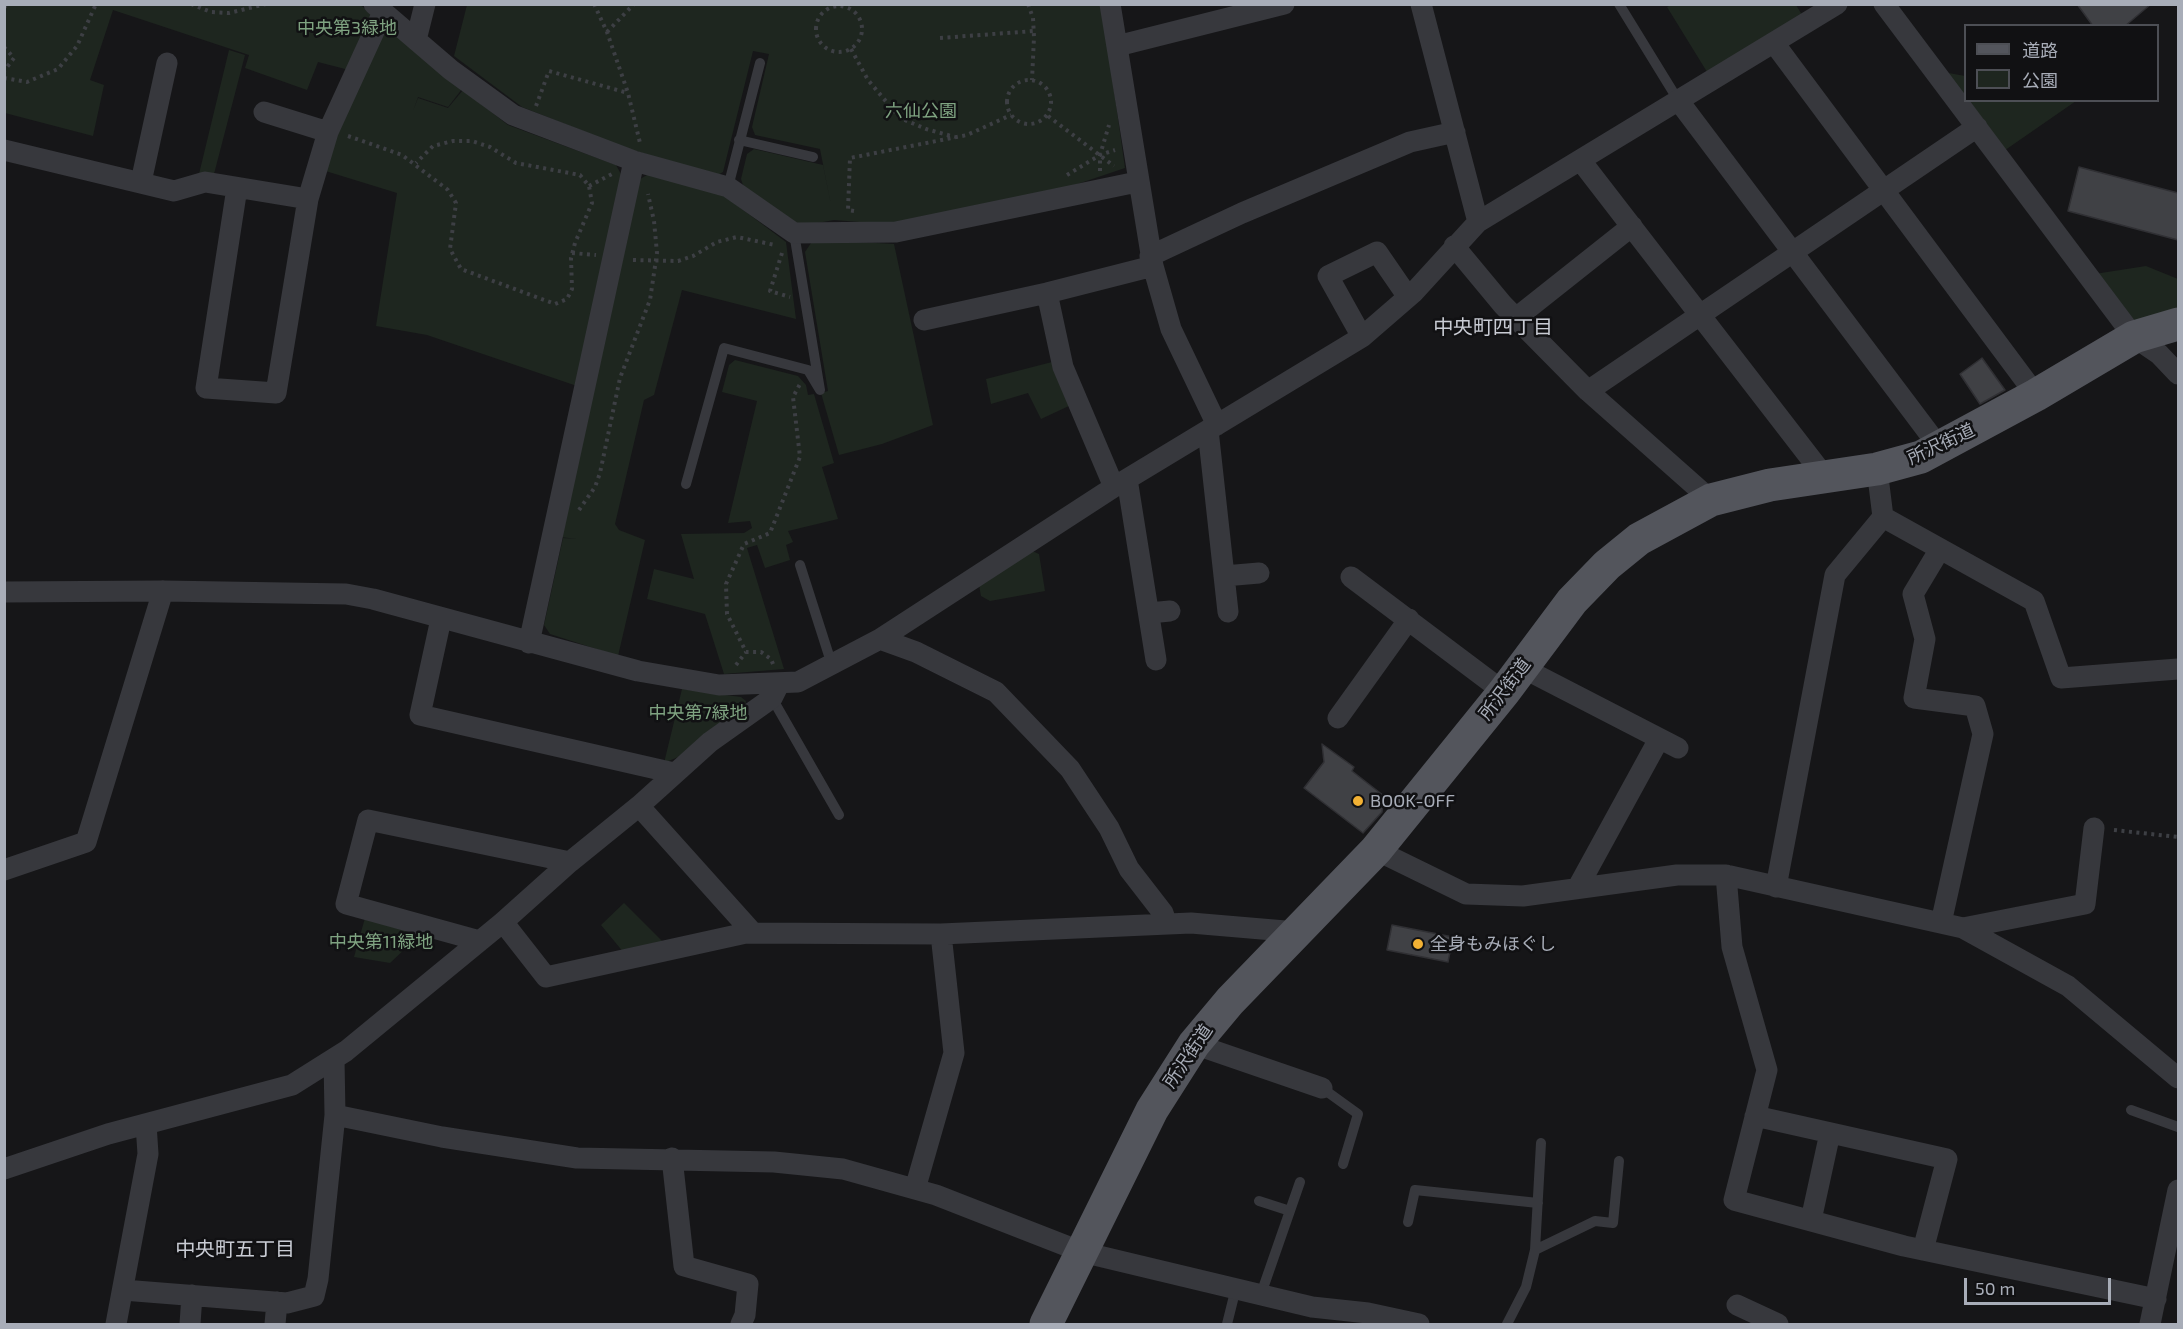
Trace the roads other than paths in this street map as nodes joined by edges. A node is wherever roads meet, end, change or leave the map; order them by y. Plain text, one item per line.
1 (425, 4) edge
2 (1110, 4) edge
3 (1284, 4) edge
4 (1421, 4) edge
5 (1619, 4) edge
6 (1837, 4) edge
7 (1884, 4) edge
8 (378, 8) edge
9 (416, 40) junction
10 (1774, 43) junction
11 (1117, 46) junction
12 (166, 63) dead end
13 (760, 63) dead end
14 (1678, 100) junction
15 (264, 112) dead end
16 (1977, 127) junction
17 (329, 129) junction
18 (1455, 132) junction
19 (739, 140) junction
20 (4, 150) edge
21 (813, 157) dead end
22 (1581, 161) junction
23 (638, 162) junction
24 (141, 182) junction
25 (1137, 182) junction
26 (728, 187) junction
27 (237, 188) junction
28 (1883, 191) junction
29 (309, 199) junction
30 (1478, 222) junction
31 (1632, 226) junction
32 (796, 241) junction
33 (1454, 246) junction
34 (1794, 251) junction
35 (1151, 261) junction
36 (1047, 293) junction
37 (1408, 297) junction
38 (1701, 314) junction
39 (1516, 318) junction
40 (924, 320) dead end
41 (2178, 324) edge
42 (1362, 337) junction
43 (2134, 337) junction
44 (2178, 374) edge
45 (1587, 391) junction
46 (2036, 395) junction
47 (1213, 427) junction
48 (1940, 448) junction
49 (1878, 469) junction
50 (1826, 477) junction
51 (1121, 483) junction
52 (686, 484) dead end
53 (1711, 500) junction
54 (1883, 517) junction
55 (1940, 549) junction
56 (800, 566) dead end
57 (1259, 573) dead end
58 (1224, 576) junction
59 (1351, 577) dead end
60 (164, 591) junction
61 (4, 592) edge
62 (1170, 611) dead end
63 (1228, 612) dead end
64 (1149, 613) junction
65 (441, 619) junction
66 (1409, 619) junction
67 (880, 639) junction
68 (529, 643) junction
69 (1156, 660) dead end
70 (832, 665) junction
71 (2178, 669) edge
72 (1512, 680) junction
73 (775, 691) junction
74 (1338, 718) dead end
75 (674, 773) junction
76 (639, 806) junction
77 (839, 815) dead end
78 (2094, 828) road end
79 (1376, 850) junction
80 (570, 862) junction
81 (4, 870) edge
82 (1726, 875) junction
83 (1578, 887) junction
84 (1776, 887) junction
85 (503, 922) junction
86 (1941, 923) junction
87 (1167, 924) junction
88 (1963, 928) junction
89 (1297, 932) junction
90 (753, 933) junction
91 (941, 934) junction
92 (480, 940) junction
93 (1194, 1044) junction
94 (334, 1059) junction
95 (2178, 1078) edge
96 (1322, 1088) joint
97 (2131, 1110) dead end
98 (335, 1115) junction
99 (1755, 1116) junction
100 (146, 1124) junction
101 (2178, 1127) edge
102 (1830, 1133) junction
103 (1541, 1143) dead end
104 (672, 1158) junction
105 (1619, 1161) dead end
106 (1343, 1164) dead end
107 (4, 1169) edge
108 (1300, 1182) dead end
109 (915, 1189) junction
110 (2178, 1190) edge
111 (1259, 1201) dead end
112 (1538, 1203) junction
113 (1290, 1211) junction
114 (1811, 1220) junction
115 (1408, 1222) dead end
116 (2174, 1235) edge
117 (1535, 1250) junction
118 (1923, 1250) junction
119 (1082, 1252) junction
120 (1236, 1288) junction
121 (123, 1290) junction
122 (1261, 1294) junction
123 (192, 1295) junction
124 (2156, 1299) junction
125 (277, 1302) junction
126 (1737, 1305) dead end
127 (116, 1324) edge
128 (190, 1324) edge
129 (275, 1324) edge
130 (741, 1324) edge
131 (1046, 1324) edge
132 (1227, 1324) edge
133 (1419, 1324) edge
134 (1507, 1324) edge
135 (1778, 1324) edge
136 (2150, 1324) edge

1 - 9 street
2 - 11 street
3 - 11 street
4 - 18 street
5 - 14 lane
6 - 10 street
7 - 16 street
8 - 9 street
8 - 17 street
9 - 23 street
10 - 14 street
10 - 28 street
11 - 25 street
12 - 24 street
13 - 19 lane
14 - 22 street
14 - 34 street
15 - 17 street
16 - 28 street
16 - 43 street
17 - 29 street
18 - 30 street
18 - 35 street
19 - 21 lane
19 - 26 lane
20 - 24 street
22 - 30 street
22 - 31 street
23 - 26 street
23 - 68 street
24 - 27 street
25 - 32 street
25 - 35 street
26 - 32 street
27 - 29 street
27 - 29 street
28 - 34 street
28 - 46 street
30 - 33 street
31 - 38 street
31 - 39 street
32 - 52 lane
33 - 37 street
33 - 39 street
34 - 38 street
34 - 48 street
35 - 36 street
35 - 47 street
36 - 40 street
36 - 51 street
37 - 42 street
37 - 42 street
38 - 45 street
38 - 50 street
39 - 45 street
41 - 43 main road, 所沢街道
42 - 47 street
43 - 44 street
43 - 46 main road, 所沢街道
45 - 53 street
46 - 48 main road, 所沢街道
47 - 51 street
47 - 58 street
48 - 49 main road, 所沢街道
49 - 50 main road, 所沢街道
49 - 54 street
50 - 53 main road, 所沢街道
51 - 64 street
51 - 67 street
53 - 72 main road, 所沢街道
54 - 55 street
54 - 84 street
55 - 71 street
55 - 86 street
56 - 70 lane
57 - 58 street
58 - 63 street
59 - 66 street
60 - 61 street
60 - 65 street
60 - 81 street
62 - 64 street
64 - 69 street
65 - 68 street
65 - 75 street
66 - 72 street
66 - 74 street
67 - 70 street
67 - 87 street
68 - 73 street
70 - 73 street
72 - 79 main road, 所沢街道
72 - 83 street
73 - 75 street
73 - 77 lane
75 - 76 street
76 - 80 street
76 - 90 street
78 - 88 street
79 - 83 street
79 - 89 main road, 所沢街道
80 - 85 street
80 - 92 street
82 - 83 street
82 - 84 street
82 - 99 street
84 - 86 street
85 - 90 street
85 - 92 street
86 - 88 street
87 - 89 street
87 - 91 street
88 - 95 street
89 - 93 main road, 所沢街道
90 - 91 street
91 - 109 street
92 - 94 street
93 - 96 street
93 - 119 main road, 所沢街道
94 - 98 street
94 - 100 street
96 - 106 lane
97 - 101 lane
98 - 104 street
98 - 125 street
99 - 102 street
99 - 114 street
100 - 107 street
100 - 121 street
102 - 114 street
102 - 118 street
103 - 112 lane
104 - 109 street
104 - 130 street
105 - 117 lane
108 - 113 lane
109 - 119 street
110 - 116 street
111 - 113 lane
112 - 115 lane
112 - 117 lane
113 - 122 lane
114 - 118 street
116 - 124 street
117 - 134 lane
118 - 124 street
119 - 120 street
119 - 131 main road, 所沢街道
120 - 122 street
120 - 132 lane
121 - 123 street
121 - 127 street
122 - 133 street
123 - 125 street
123 - 128 street
124 - 136 street
125 - 129 street
126 - 135 street

